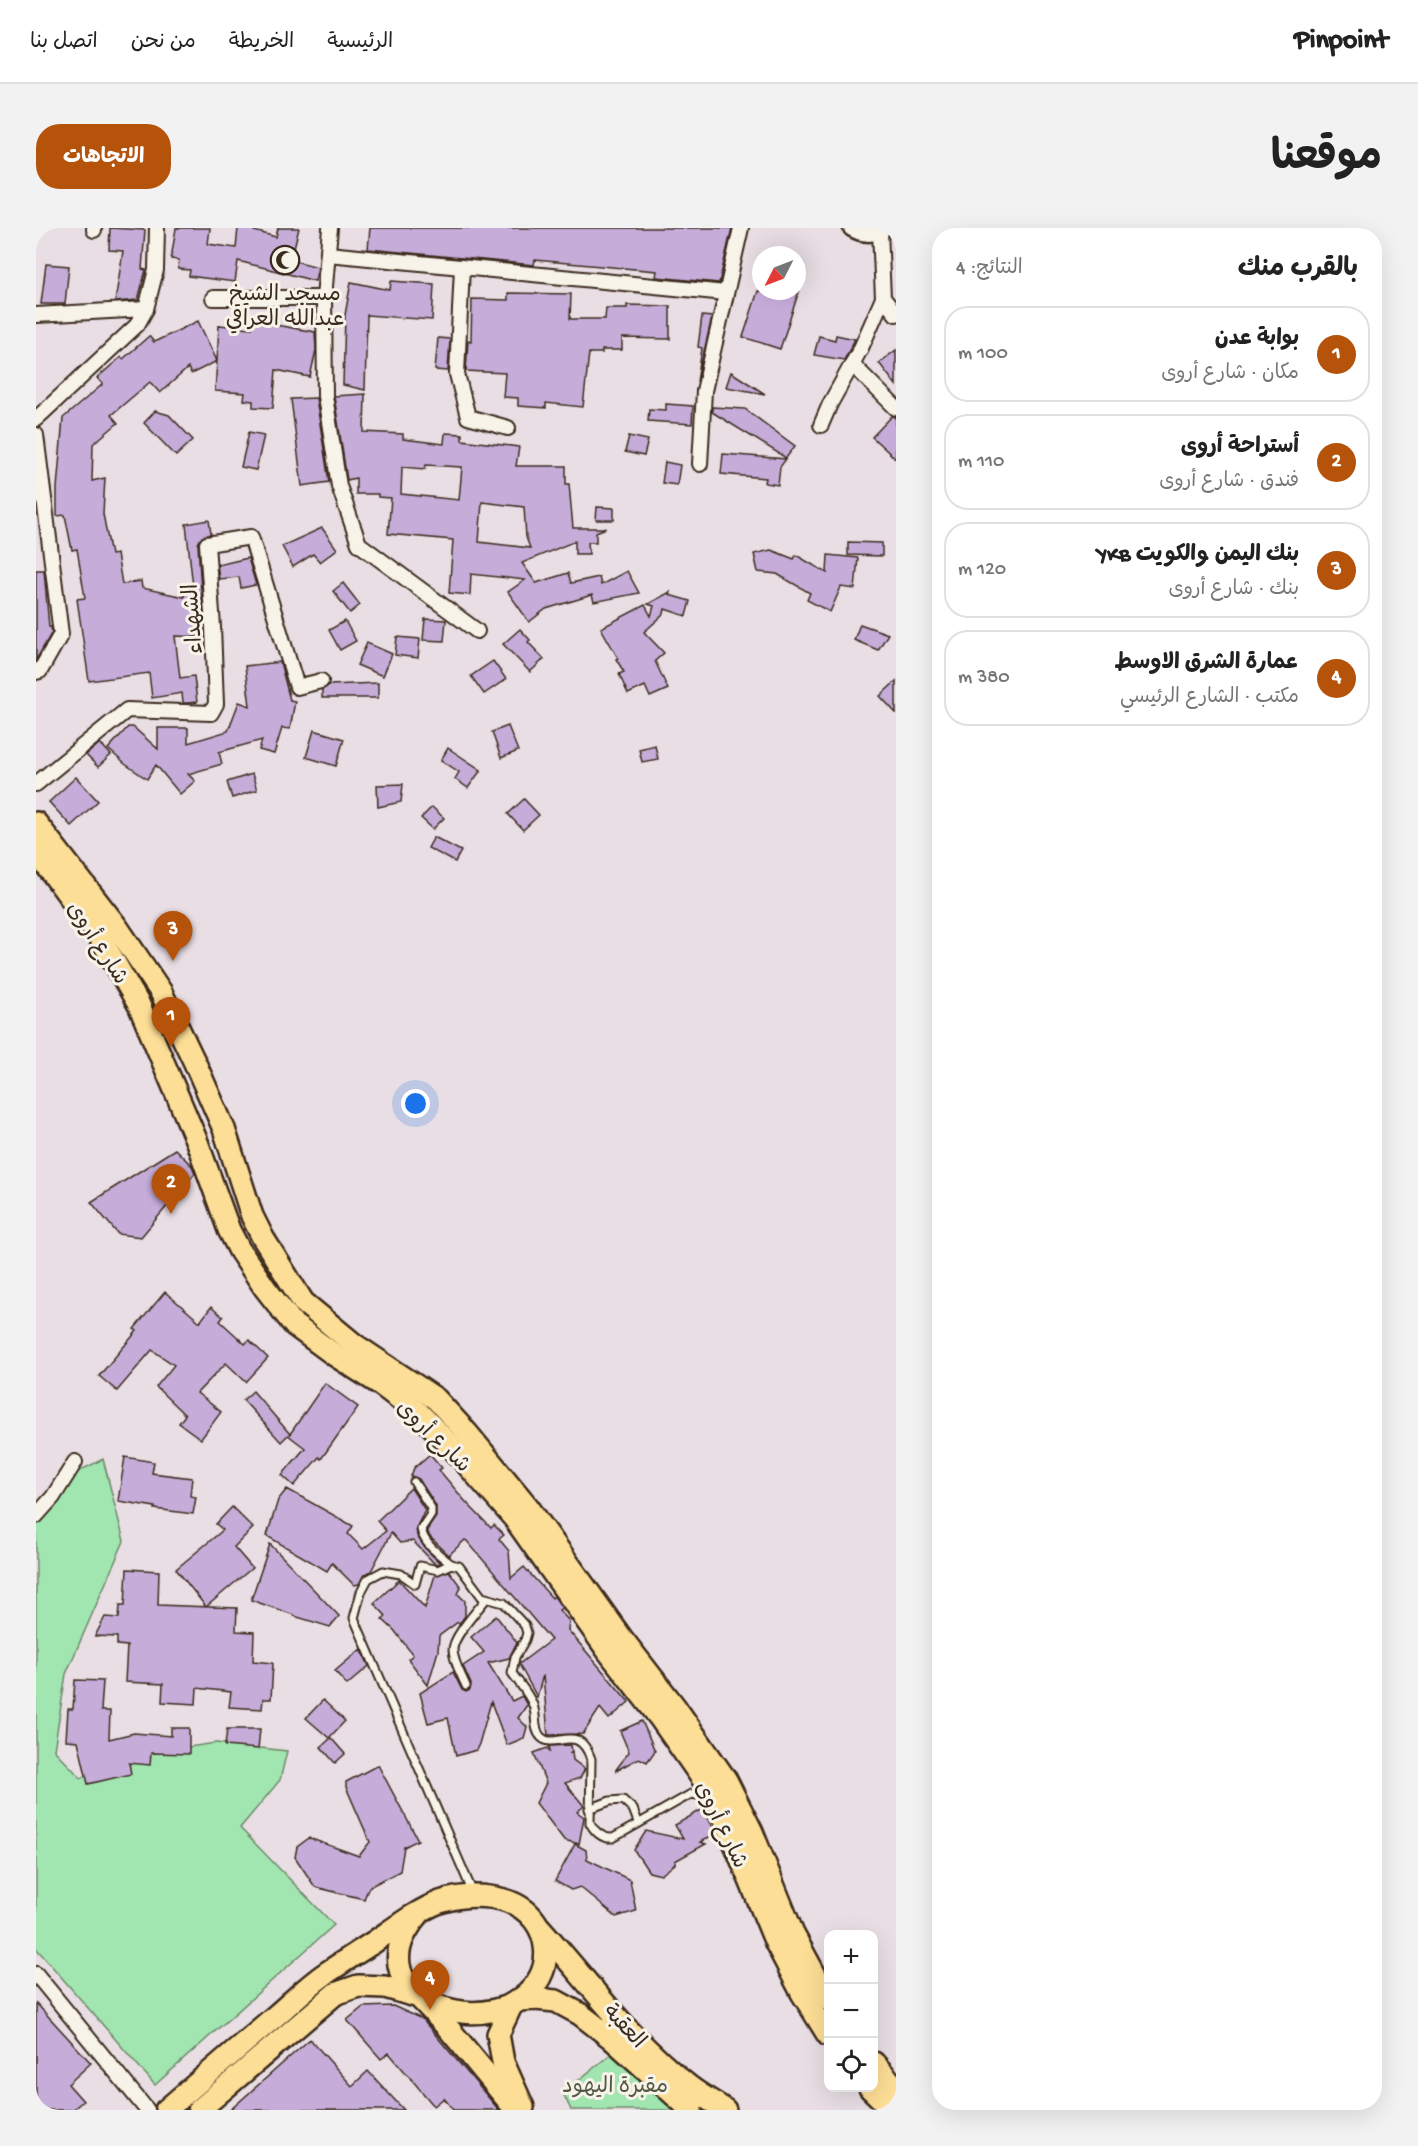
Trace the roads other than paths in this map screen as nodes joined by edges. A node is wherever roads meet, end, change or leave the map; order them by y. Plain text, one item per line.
1 (157, 228) edge
2 (330, 228) edge
3 (741, 228) edge
4 (852, 228) edge
5 (882, 229) edge
6 (327, 254) junction
7 (462, 267) junction
8 (726, 293) junction
9 (213, 298) dead end
10 (324, 298) junction
11 (883, 298) junction
12 (146, 309) junction
13 (896, 314) edge
14 (36, 315) edge
15 (852, 364) junction
16 (896, 408) edge
17 (36, 419) edge
18 (821, 425) dead end
19 (508, 428) dead end
20 (36, 435) edge
21 (700, 464) dead end
22 (477, 631) dead end
23 (36, 672) edge
24 (321, 681) dead end
25 (36, 784) edge
26 (36, 823) edge
27 (36, 851) edge
28 (252, 1216) junction
29 (229, 1230) junction
30 (75, 1462) dead end
31 (414, 1482) dead end
32 (36, 1516) edge
33 (451, 1564) junction
34 (486, 1599) junction
35 (466, 1686) dead end
36 (716, 1798) junction
37 (589, 1809) junction
38 (638, 1822) junction
39 (474, 1896) junction
40 (417, 1915) junction
41 (539, 1927) junction
42 (36, 1974) edge
43 (824, 1992) edge
44 (418, 1997) junction
45 (518, 2000) junction
46 (824, 2029) edge
47 (878, 2068) edge
48 (896, 2088) edge
49 (874, 2092) edge
50 (147, 2110) edge
51 (166, 2110) edge
52 (199, 2110) edge
53 (516, 2110) edge
54 (524, 2110) edge
55 (691, 2110) edge
56 (725, 2110) edge
57 (893, 2110) edge

1 - 12 street
2 - 6 street
3 - 8 street
4 - 5 street
5 - 11 street
6 - 7 street
6 - 10 street
7 - 8 street
7 - 19 street
8 - 21 street
9 - 10 street
10 - 22 street
11 - 13 street
11 - 15 street
12 - 14 street
12 - 17 street
15 - 16 street
15 - 18 street
20 - 23 street
24 - 25 street, الشهداء
26 - 28 main road, شارع أروى
27 - 29 main road, شارع أروى
28 - 29 main road
28 - 43 main road, شارع أروى
29 - 36 main road, شارع أروى
30 - 32 street
31 - 33 lane
33 - 34 lane
33 - 39 lane
34 - 35 lane
34 - 37 lane
36 - 38 lane
36 - 46 main road, شارع أروى
37 - 38 lane
37 - 38 lane
39 - 40 main road
39 - 41 main road
40 - 44 main road
40 - 51 main road
41 - 45 main road
41 - 56 main road, العقبة
42 - 50 street
44 - 45 main road
44 - 52 main road
44 - 53 main road
45 - 54 main road
45 - 55 main road, العقبة
47 - 48 main road
49 - 57 main road

